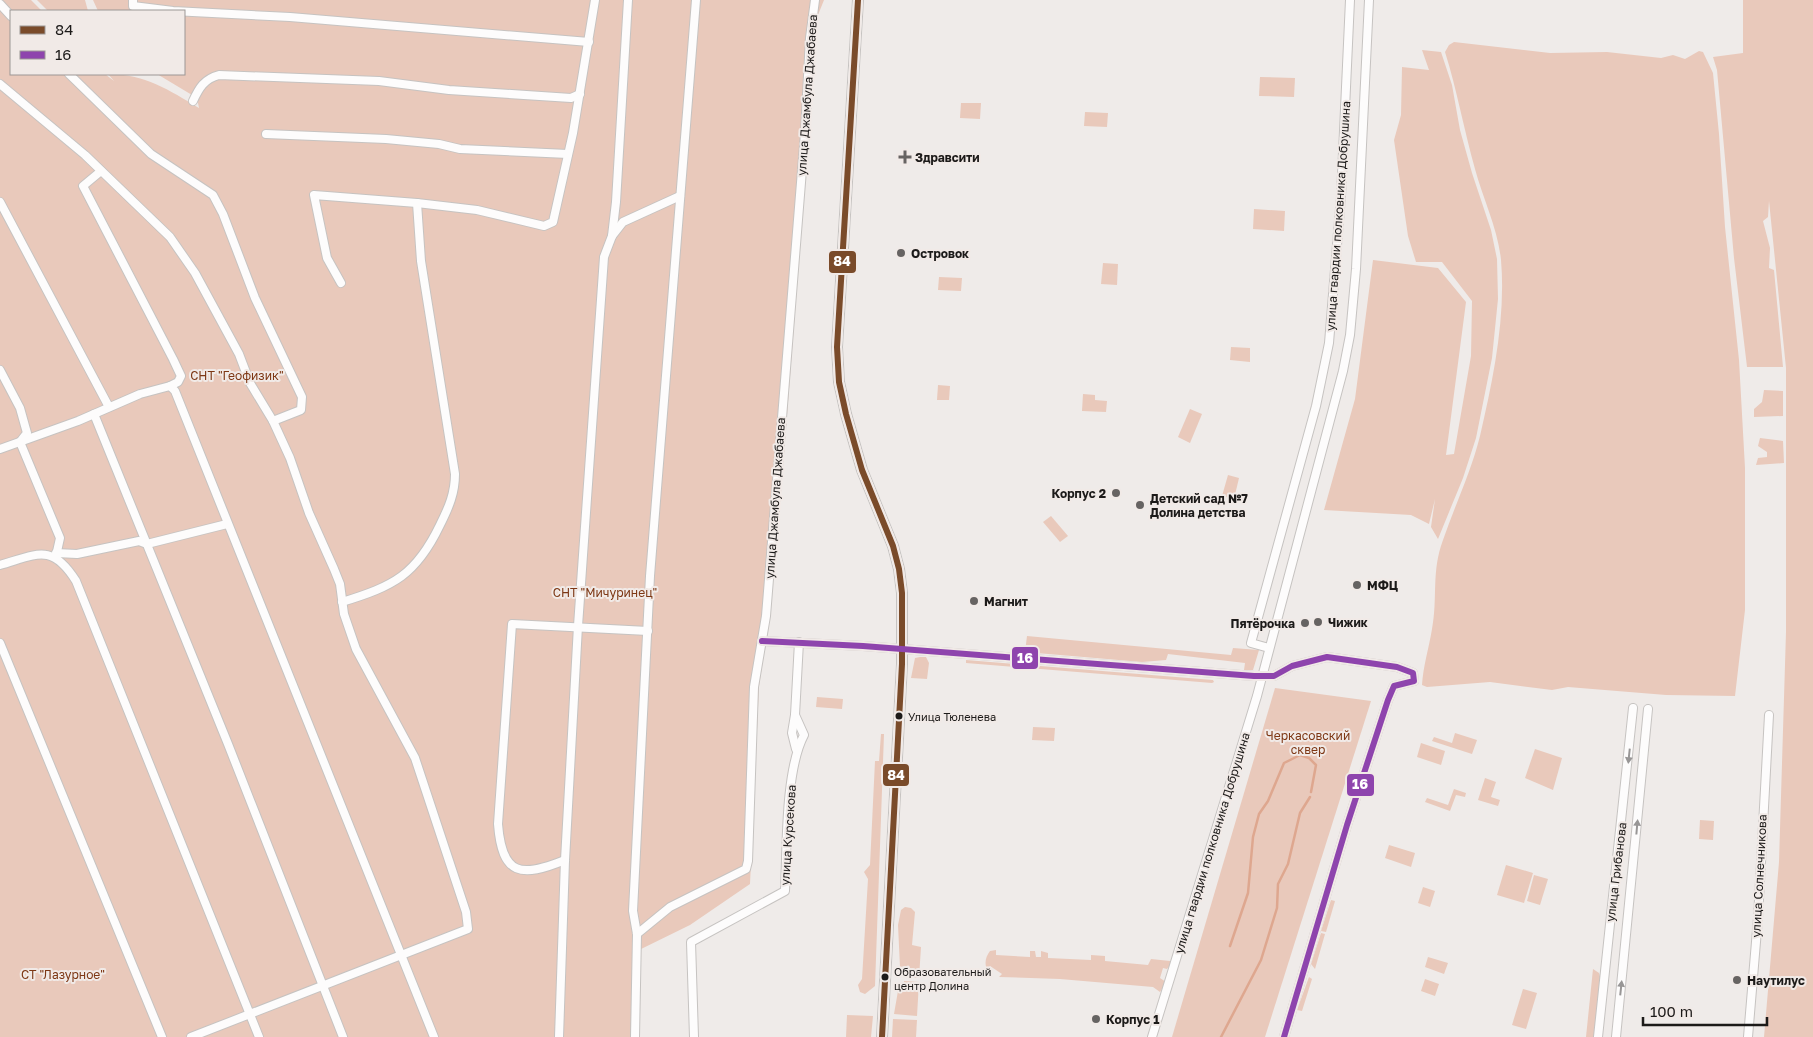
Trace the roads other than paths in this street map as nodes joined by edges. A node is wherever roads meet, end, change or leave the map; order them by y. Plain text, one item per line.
1 (133, 0) edge
2 (595, 0) edge
3 (628, 0) edge
4 (696, 0) edge
5 (815, 0) edge
6 (858, 0) edge
7 (1350, 0) edge
8 (1369, 0) edge
9 (0, 4) edge
10 (164, 10) edge
11 (185, 12) edge
12 (10, 15) edge
13 (589, 42) junction
14 (70, 75) edge
15 (0, 84) edge
16 (580, 94) junction
17 (193, 101) dead end
18 (266, 134) dead end
19 (568, 154) junction
20 (102, 171) junction
21 (680, 196) junction
22 (0, 202) edge
23 (417, 203) junction
24 (612, 236) junction
25 (341, 283) dead end
26 (0, 370) edge
27 (170, 386) junction
28 (110, 407) junction
29 (94, 414) junction
30 (273, 421) junction
31 (20, 442) junction
32 (0, 449) edge
33 (227, 524) junction
34 (147, 544) junction
35 (56, 555) junction
36 (0, 565) edge
37 (342, 602) junction
38 (578, 626) junction
39 (648, 631) junction
40 (762, 641) junction
41 (799, 642) junction
42 (0, 643) edge
43 (1269, 648) junction
44 (901, 649) junction
45 (1262, 676) junction
46 (1634, 708) dead end
47 (1648, 709) dead end
48 (1769, 715) dead end
49 (565, 860) junction
50 (636, 934) junction
51 (401, 956) junction
52 (322, 985) junction
53 (250, 1014) junction
54 (162, 1037) edge
55 (191, 1037) edge
56 (259, 1037) edge
57 (344, 1037) edge
58 (434, 1037) edge
59 (559, 1037) edge
60 (635, 1037) edge
61 (694, 1037) edge
62 (882, 1037) edge
63 (1152, 1037) edge
64 (1284, 1037) edge
65 (1598, 1037) edge
66 (1616, 1037) edge
67 (1748, 1037) edge

1 - 10 street
2 - 13 street
3 - 24 street
4 - 21 street
5 - 40 street, улица Джамбула Джабаева
6 - 44 street
7 - 43 street, улица гвардии полковника Добрушина
8 - 43 street, улица гвардии полковника Добрушина
9 - 12 street
11 - 13 street
13 - 16 street
14 - 30 street
15 - 20 street
16 - 17 street
16 - 19 street
18 - 19 street
19 - 23 street
20 - 27 street
20 - 30 street
21 - 24 street
21 - 39 street
22 - 28 street
23 - 25 street
23 - 37 street
24 - 38 street
26 - 31 street
27 - 28 street
27 - 33 street
28 - 29 street
29 - 31 street
29 - 34 street
30 - 37 street
31 - 32 street
31 - 35 street
33 - 34 street
33 - 51 street
34 - 35 street
34 - 52 street
35 - 36 street
35 - 53 street
37 - 51 street
38 - 39 street
38 - 49 street
38 - 49 street
39 - 50 street
40 - 41 street
40 - 50 street, улица Джамбула Джабаева
41 - 44 street
41 - 61 street, улица Курсекова
42 - 54 street
43 - 45 street, улица гвардии полковника Добрушина
44 - 45 street
44 - 62 street
45 - 63 street, улица гвардии полковника Добрушина
45 - 64 street
46 -> 65 street, улица Грибанова
66 -> 47 street, улица Грибанова
48 - 67 street, улица Солнечникова
49 - 59 street
50 - 60 street
51 - 52 street
51 - 58 street
52 - 53 street
52 - 57 street
53 - 55 street
53 - 56 street

